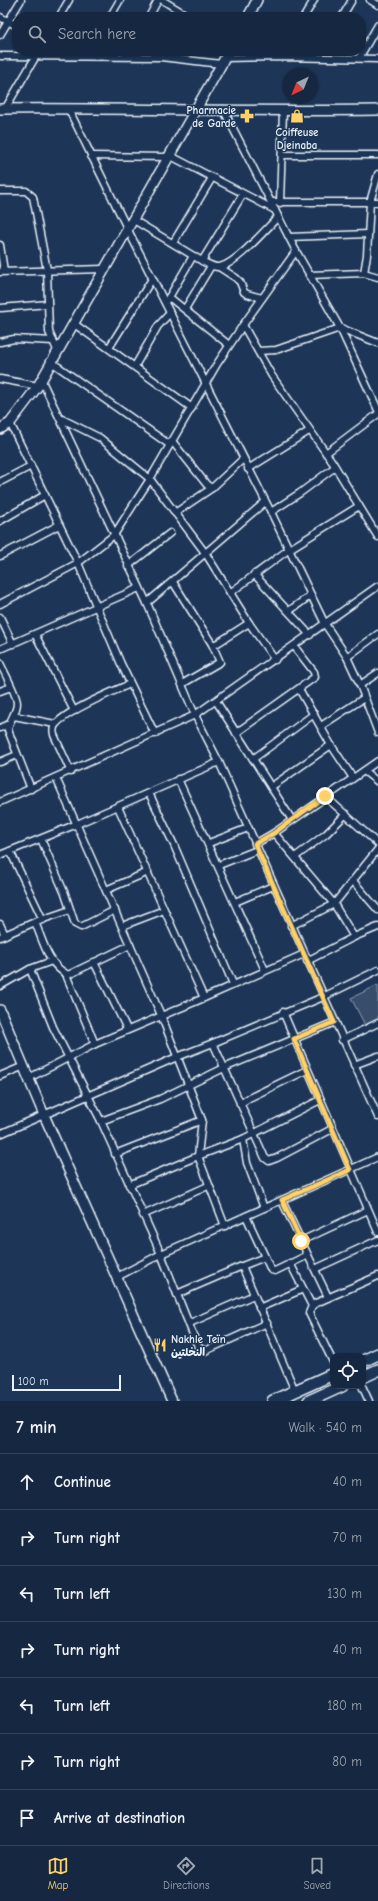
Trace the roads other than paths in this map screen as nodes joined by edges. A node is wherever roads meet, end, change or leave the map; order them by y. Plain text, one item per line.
1 (21, 0) edge
2 (69, 0) edge
3 (120, 0) edge
4 (158, 0) edge
5 (162, 0) edge
6 (257, 0) edge
7 (314, 0) edge
8 (352, 0) edge
9 (370, 0) edge
10 (378, 5) edge
11 (14, 12) edge
12 (62, 12) edge
13 (113, 12) edge
14 (152, 12) edge
15 (182, 12) edge
16 (251, 12) edge
17 (307, 12) edge
18 (345, 12) edge
19 (12, 15) edge
20 (0, 16) edge
21 (8, 21) junction
22 (12, 23) edge
23 (378, 25) edge
24 (0, 35) edge
25 (366, 46) edge
26 (0, 56) edge
27 (254, 56) edge
28 (300, 56) edge
29 (36, 57) junction
30 (128, 57) joint
31 (162, 57) joint
32 (87, 58) joint
33 (225, 58) edge
34 (318, 58) joint
35 (359, 58) joint
36 (378, 59) edge
37 (3, 109) edge
38 (69, 110) junction
39 (194, 110) junction
40 (223, 110) junction
41 (378, 110) edge
42 (283, 112) junction
43 (282, 155) junction
44 (378, 155) edge
45 (91, 156) junction
46 (168, 156) junction
47 (378, 174) edge
48 (212, 178) junction
49 (0, 191) edge
50 (243, 194) junction
51 (271, 202) junction
52 (370, 202) junction
53 (378, 202) edge
54 (280, 203) junction
55 (275, 210) junction
56 (278, 217) junction
57 (132, 218) junction
58 (127, 228) junction
59 (368, 234) junction
60 (289, 237) junction
61 (173, 243) junction
62 (0, 245) edge
63 (296, 251) junction
64 (194, 256) junction
65 (202, 262) junction
66 (211, 266) junction
67 (219, 267) junction
68 (103, 269) junction
69 (47, 270) junction
70 (2, 271) edge
71 (364, 273) junction
72 (310, 275) junction
73 (378, 277) edge
74 (152, 279) junction
75 (169, 297) junction
76 (262, 298) junction
77 (48, 304) junction
78 (164, 304) junction
79 (1, 308) edge
80 (184, 309) junction
81 (170, 314) junction
82 (73, 323) junction
83 (243, 325) junction
84 (340, 328) junction
85 (53, 341) junction
86 (0, 342) edge
87 (378, 343) edge
88 (229, 345) junction
89 (109, 348) junction
90 (57, 350) junction
91 (258, 351) junction
92 (50, 362) junction
93 (135, 366) junction
94 (0, 379) edge
95 (40, 382) junction
96 (205, 384) junction
97 (192, 408) junction
98 (378, 410) edge
99 (378, 414) edge
100 (60, 418) junction
101 (10, 423) junction
102 (0, 429) edge
103 (309, 430) junction
104 (171, 443) junction
105 (326, 453) junction
106 (243, 459) junction
107 (31, 466) junction
108 (335, 467) junction
109 (248, 469) junction
110 (150, 479) junction
111 (0, 482) edge
112 (212, 488) junction
113 (45, 495) junction
114 (265, 502) junction
115 (359, 506) junction
116 (270, 512) junction
117 (176, 513) junction
118 (0, 520) edge
119 (59, 525) junction
120 (170, 533) dead end
121 (114, 535) junction
122 (378, 537) edge
123 (288, 550) junction
124 (206, 554) junction
125 (0, 556) edge
126 (78, 563) junction
127 (128, 566) junction
128 (254, 574) junction
129 (173, 582) junction
130 (378, 586) edge
131 (139, 588) junction
132 (230, 593) junction
133 (310, 595) junction
134 (147, 603) junction
135 (0, 604) edge
136 (98, 606) junction
137 (290, 611) junction
138 (0, 617) edge
139 (249, 623) junction
140 (325, 624) junction
141 (35, 634) junction
142 (378, 634) edge
143 (310, 635) junction
144 (13, 644) junction
145 (212, 644) junction
146 (294, 646) junction
147 (0, 649) edge
148 (347, 657) junction
149 (275, 660) junction
150 (0, 663) edge
151 (378, 673) edge
152 (130, 684) junction
153 (182, 684) junction
154 (360, 685) junction
155 (11, 687) junction
156 (299, 688) junction
157 (0, 691) edge
158 (364, 698) junction
159 (216, 701) junction
160 (74, 711) junction
161 (314, 714) junction
162 (195, 715) junction
163 (14, 716) junction
164 (375, 717) edge
165 (8, 724) junction
166 (55, 724) junction
167 (321, 726) junction
168 (0, 728) edge
169 (236, 733) junction
170 (378, 733) edge
171 (155, 734) junction
172 (331, 745) junction
173 (17, 755) junction
174 (253, 760) junction
175 (378, 761) edge
176 (0, 762) edge
177 (219, 762) junction
178 (364, 771) junction
179 (71, 772) junction
180 (56, 778) junction
181 (353, 778) junction
182 (178, 779) junction
183 (378, 782) edge
184 (271, 788) junction
185 (31, 789) junction
186 (149, 793) junction
187 (325, 796) junction
188 (0, 802) edge
189 (118, 807) junction
190 (346, 814) junction
191 (292, 820) junction
192 (77, 824) junction
193 (248, 828) junction
194 (274, 833) junction
195 (41, 839) junction
196 (377, 842) edge
197 (209, 843) junction
198 (256, 847) junction
199 (378, 849) edge
200 (10, 851) junction
201 (0, 855) edge
202 (295, 857) junction
203 (219, 865) junction
204 (148, 872) junction
205 (353, 881) junction
206 (273, 886) junction
207 (106, 890) junction
208 (235, 902) junction
209 (376, 903) edge
210 (334, 904) junction
211 (70, 910) junction
212 (114, 910) junction
213 (164, 910) junction
214 (378, 910) edge
215 (43, 920) junction
216 (35, 922) junction
217 (0, 924) edge
218 (122, 926) junction
219 (291, 926) junction
220 (378, 927) edge
221 (3, 936) edge
222 (354, 937) junction
223 (130, 945) junction
224 (304, 954) junction
225 (52, 961) junction
226 (307, 961) junction
227 (94, 962) junction
228 (30, 969) junction
229 (265, 970) junction
230 (378, 970) edge
231 (68, 975) junction
232 (233, 984) junction
233 (0, 986) edge
234 (323, 996) junction
235 (204, 998) junction
236 (0, 1010) edge
237 (283, 1012) junction
238 (161, 1015) junction
239 (334, 1022) junction
240 (378, 1023) edge
241 (127, 1029) junction
242 (294, 1039) junction
243 (342, 1040) junction
244 (213, 1043) junction
245 (95, 1044) junction
246 (378, 1056) edge
247 (68, 1057) junction
248 (177, 1057) junction
249 (354, 1065) junction
250 (24, 1066) junction
251 (224, 1068) junction
252 (307, 1070) junction
253 (0, 1076) edge
254 (29, 1078) junction
255 (189, 1086) junction
256 (88, 1097) junction
257 (320, 1100) junction
258 (240, 1104) junction
259 (44, 1115) junction
260 (378, 1117) edge
261 (202, 1120) junction
262 (101, 1121) junction
263 (332, 1129) junction
264 (253, 1133) junction
265 (0, 1134) edge
266 (243, 1139) junction
267 (115, 1154) junction
268 (198, 1156) junction
269 (378, 1157) edge
270 (350, 1170) junction
271 (129, 1185) junction
272 (208, 1186) junction
273 (282, 1200) junction
274 (264, 1208) junction
275 (368, 1210) junction
276 (143, 1215) junction
277 (246, 1216) junction
278 (225, 1226) junction
279 (378, 1232) edge
280 (378, 1240) edge
281 (301, 1241) junction
282 (161, 1254) junction
283 (308, 1255) junction
284 (265, 1257) junction
285 (290, 1263) junction
286 (242, 1266) junction
287 (315, 1269) junction
288 (378, 1276) edge
289 (117, 1277) junction
290 (303, 1289) junction
291 (177, 1294) junction
292 (254, 1295) junction
293 (328, 1297) junction
294 (312, 1306) junction
295 (259, 1308) junction
296 (190, 1323) junction
297 (266, 1323) junction
298 (378, 1354) edge
299 (330, 1356) edge
300 (366, 1360) edge
301 (378, 1370) edge
302 (330, 1375) edge
303 (366, 1376) edge
304 (335, 1389) edge
305 (363, 1389) edge
306 (295, 1391) junction
307 (172, 1401) edge
308 (273, 1401) edge
309 (309, 1401) edge
310 (369, 1401) edge

1 - 11 street
2 - 12 street
3 - 13 street
4 - 14 street
5 - 15 street
6 - 16 street
7 - 17 street
8 - 18 street
9 - 10 street
19 - 21 street
20 - 21 street
21 - 22 street
21 - 24 street
23 - 25 street
26 - 29 street
27 - 33 street
28 - 34 street
29 - 32 street
29 - 37 street
30 - 31 street
30 - 32 street
31 - 33 street
33 - 39 street
34 - 35 street
35 - 36 street
37 - 38 street
38 - 39 street
38 - 45 street
39 - 40 street
39 - 46 street
40 - 42 street
40 - 51 street
41 - 42 street
42 - 43 street
43 - 44 street
43 - 54 street
45 - 46 street
45 - 58 street
46 - 48 street
46 - 57 street
47 - 52 street
48 - 50 street
48 - 61 street
49 - 69 street
50 - 55 street
50 - 65 street
51 - 54 street
51 - 55 street
52 - 53 street
52 - 54 street
52 - 59 street
55 - 56 street
56 - 60 street
56 - 67 street
57 - 58 street
57 - 61 street
58 - 68 street
58 - 74 street
59 - 60 street
59 - 71 street
60 - 63 street
61 - 64 street
62 - 70 street
63 - 72 street
63 - 76 street
64 - 65 street
64 - 75 street
65 - 66 street
66 - 67 street
66 - 80 street
67 - 76 street
68 - 69 street
68 - 82 street
69 - 70 street
69 - 77 street
71 - 72 street
71 - 73 street
72 - 84 street
74 - 78 street
74 - 89 street
75 - 78 street
75 - 80 street
76 - 83 street
77 - 79 street
77 - 85 street
78 - 81 street
80 - 88 street
81 - 93 street
81 - 96 street
82 - 89 street
82 - 90 street
83 - 88 street
83 - 91 street
84 - 87 street
84 - 91 street
84 - 98 street
85 - 86 street
85 - 90 street
88 - 96 street
89 - 93 street
90 - 92 street
91 - 103 street
92 - 95 street
92 - 104 street
93 - 97 street
94 - 95 street
95 - 100 street
95 - 101 street
96 - 97 street
96 - 106 street
97 - 104 street
99 - 105 street
100 - 110 street
100 - 121 street
101 - 102 street
101 - 107 street
103 - 105 street
103 - 109 street
104 - 110 street
104 - 112 street
105 - 108 street
106 - 109 street
106 - 112 street
107 - 111 street
107 - 113 street
108 - 115 street
108 - 116 street
109 - 114 street
110 - 117 street
110 - 121 street
112 - 117 street
113 - 118 street
113 - 119 street
114 - 116 street
114 - 124 street
115 - 122 street
115 - 123 street
116 - 123 street
117 - 124 street
119 - 125 street
119 - 126 street
120 - 127 street
121 - 126 street
121 - 127 street
123 - 128 street
123 - 133 street
124 - 129 street
124 - 132 street
126 - 135 street
126 - 136 street
127 - 131 street
128 - 132 street
128 - 137 street
129 - 134 street
129 - 145 street
130 - 140 street
131 - 134 street
131 - 136 street
132 - 139 street
133 - 137 street
133 - 140 street
134 - 153 street
136 - 141 street
136 - 152 street
137 - 143 street
138 - 144 street
139 - 145 street
139 - 149 street
140 - 143 street
140 - 148 street
141 - 144 street
141 - 160 street
142 - 148 street
143 - 146 street
144 - 147 street
145 - 153 street
146 - 149 street
146 - 156 street
148 - 154 street
149 - 159 street
150 - 155 street
151 - 154 street
152 - 160 street
152 - 171 street
153 - 162 street
154 - 158 street
155 - 157 street
155 - 163 street
156 - 161 street
156 - 169 street
158 - 164 street
158 - 167 street
159 - 162 street
159 - 169 street
160 - 166 street
161 - 167 street
161 - 174 street
162 - 171 street
162 - 177 street
163 - 165 street
163 - 166 street
164 - 170 street
165 - 168 street
165 - 173 street
166 - 179 street
167 - 172 street
169 - 174 street
171 - 179 street
172 - 181 street
172 - 184 street
173 - 176 street
173 - 185 street
174 - 184 street
175 - 178 street
177 - 182 street
177 - 193 street
178 - 181 street
178 - 183 street
179 - 180 street
180 - 185 street
180 - 192 street
181 - 187 street
182 - 186 street
182 - 197 street
184 - 191 street
185 - 188 street
186 - 189 street
186 - 232 street
187 - 190 street
187 - 191 street
189 - 192 street
189 - 204 street
190 - 196 street
190 - 202 street
191 - 194 street
192 - 195 street
192 - 207 street
193 - 197 street
193 - 198 street
194 - 198 street
194 - 202 street
195 - 200 street
195 - 211 street
197 - 203 street
198 - 203 street
198 - 206 street
199 - 205 street
200 - 201 street
200 - 215 street
202 - 210 street
203 - 208 street
204 - 207 street
204 - 213 street
205 - 209 street
205 - 210 street
206 - 208 street
206 - 219 street
207 - 212 street
208 - 229 street
209 - 214 street
210 - 219 street
210 - 222 street
211 - 212 street
211 - 215 street
212 - 218 street
213 - 218 street
213 - 235 street
215 - 216 street
216 - 221 street
216 - 225 street
217 - 221 street
218 - 223 street
219 - 224 street
220 - 222 street
222 - 226 street
223 - 227 street
223 - 238 street
224 - 226 street
224 - 229 street
225 - 228 street
225 - 231 street
226 - 234 street
227 - 231 street
227 - 241 street
228 - 233 street
228 - 247 street
229 - 232 street
230 - 234 street
231 - 245 street
232 - 235 street
234 - 237 street
234 - 239 street
235 - 238 street
236 - 250 street
237 - 242 street
237 - 244 street
238 - 241 street
238 - 248 street
239 - 242 street
239 - 243 street
240 - 243 street
241 - 245 street
242 - 251 street
242 - 252 street
243 - 249 street
244 - 248 street
244 - 251 street
245 - 247 street
246 - 249 street
247 - 254 street
247 - 256 street
248 - 255 street
248 - 256 street
249 - 260 street
250 - 253 street
250 - 254 street
251 - 255 street
251 - 258 street
252 - 257 street
252 - 258 street
254 - 259 street
255 - 261 street
255 - 262 street
256 - 259 street
256 - 262 street
257 - 263 street
257 - 264 street
258 - 264 street
259 - 265 street
259 - 289 street
261 - 267 street
261 - 268 street
262 - 267 street
263 - 264 street
263 - 270 street
264 - 266 street
266 - 268 street
266 - 274 street
267 - 271 street
268 - 271 street
268 - 272 street
269 - 270 street
270 - 273 street
270 - 275 street
271 - 276 street
272 - 276 street
272 - 278 street
273 - 274 street
273 - 281 street
274 - 277 street
275 - 279 street
275 - 281 street
276 - 282 street
277 - 278 street
277 - 284 street
278 - 282 street
280 - 287 street
281 - 283 street
282 - 289 street
282 - 291 street
283 - 285 street
283 - 287 street
284 - 285 street
284 - 286 street
285 - 290 street
286 - 291 street
286 - 292 street
287 - 293 street
288 - 293 street
289 - 307 street
290 - 294 street
290 - 295 street
291 - 296 street
292 - 295 street
292 - 296 street
293 - 294 street
294 - 299 street
295 - 297 street
296 - 297 street
297 - 306 street
298 - 300 highway
301 - 303 highway
302 - 306 highway
304 - 309 highway
305 - 310 street
306 - 308 highway

